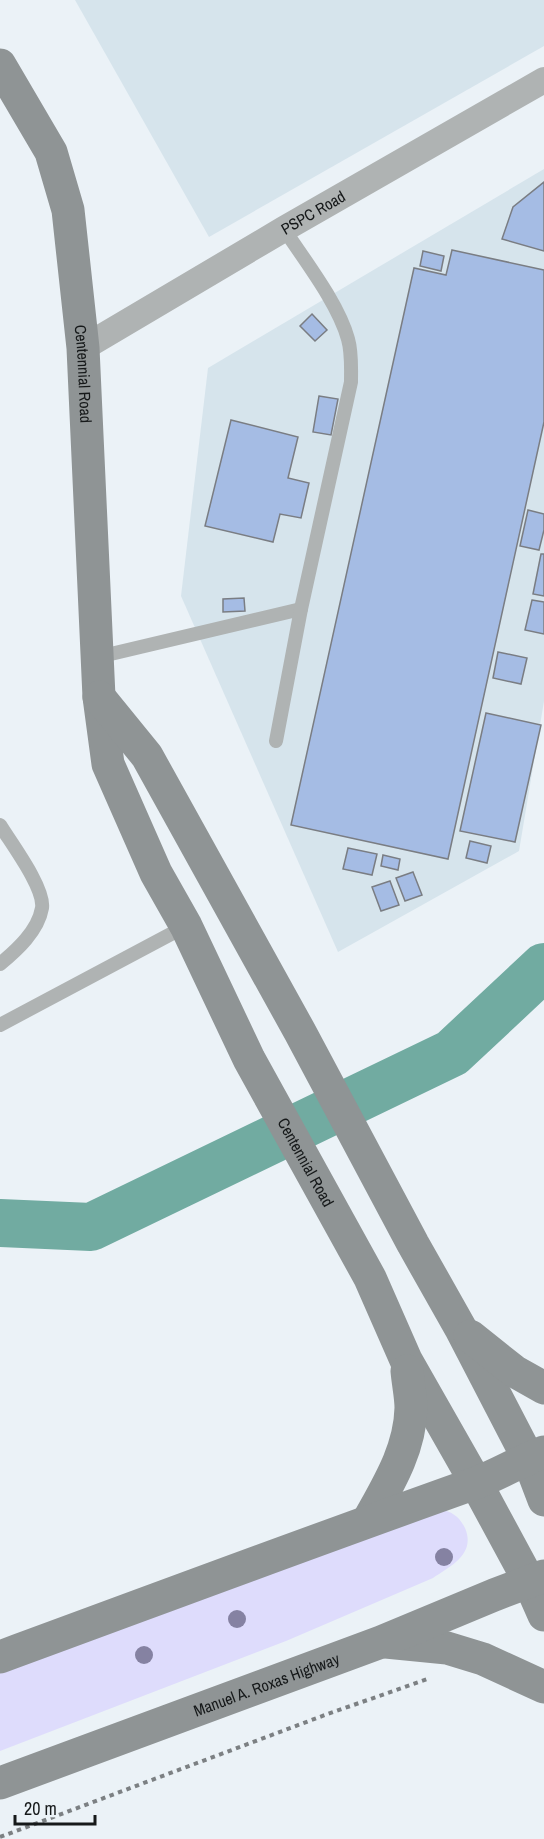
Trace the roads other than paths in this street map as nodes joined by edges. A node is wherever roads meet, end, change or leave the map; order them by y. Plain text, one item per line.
1 (0, 65) edge
2 (544, 80) edge
3 (284, 229) junction
4 (82, 348) junction
5 (301, 609) junction
6 (98, 657) junction
7 (99, 697) junction
8 (276, 741) dead end
9 (0, 825) edge
10 (186, 926) junction
11 (0, 964) edge
12 (1, 1020) edge
13 (460, 1329) junction
14 (406, 1360) junction
15 (544, 1388) edge
16 (536, 1455) edge
17 (476, 1483) junction
18 (544, 1500) edge
19 (368, 1521) junction
20 (537, 1578) edge
21 (544, 1615) edge
22 (381, 1642) junction
23 (0, 1657) edge
24 (544, 1687) edge
25 (0, 1783) edge

1 - 4 street, Centennial Road
2 - 3 street, PSPC Road
3 - 4 street, PSPC Road
3 - 5 lane
4 - 6 street, Centennial Road
5 - 6 lane
5 - 8 lane
6 - 7 street, Centennial Road
7 - 10 street, Centennial Road
7 - 13 street
9 - 11 lane
10 - 12 lane
10 - 14 street, Centennial Road
13 - 15 street
13 - 16 street
14 - 17 street, Centennial Road
14 - 19 street
16 - 17 street
16 - 18 street
17 - 19 street
17 - 20 street, Centennial Road
19 - 23 street
20 - 21 street, Centennial Road
20 - 22 street, Manuel A. Roxas Highway
22 - 24 street
22 - 25 street, Manuel A. Roxas Highway

